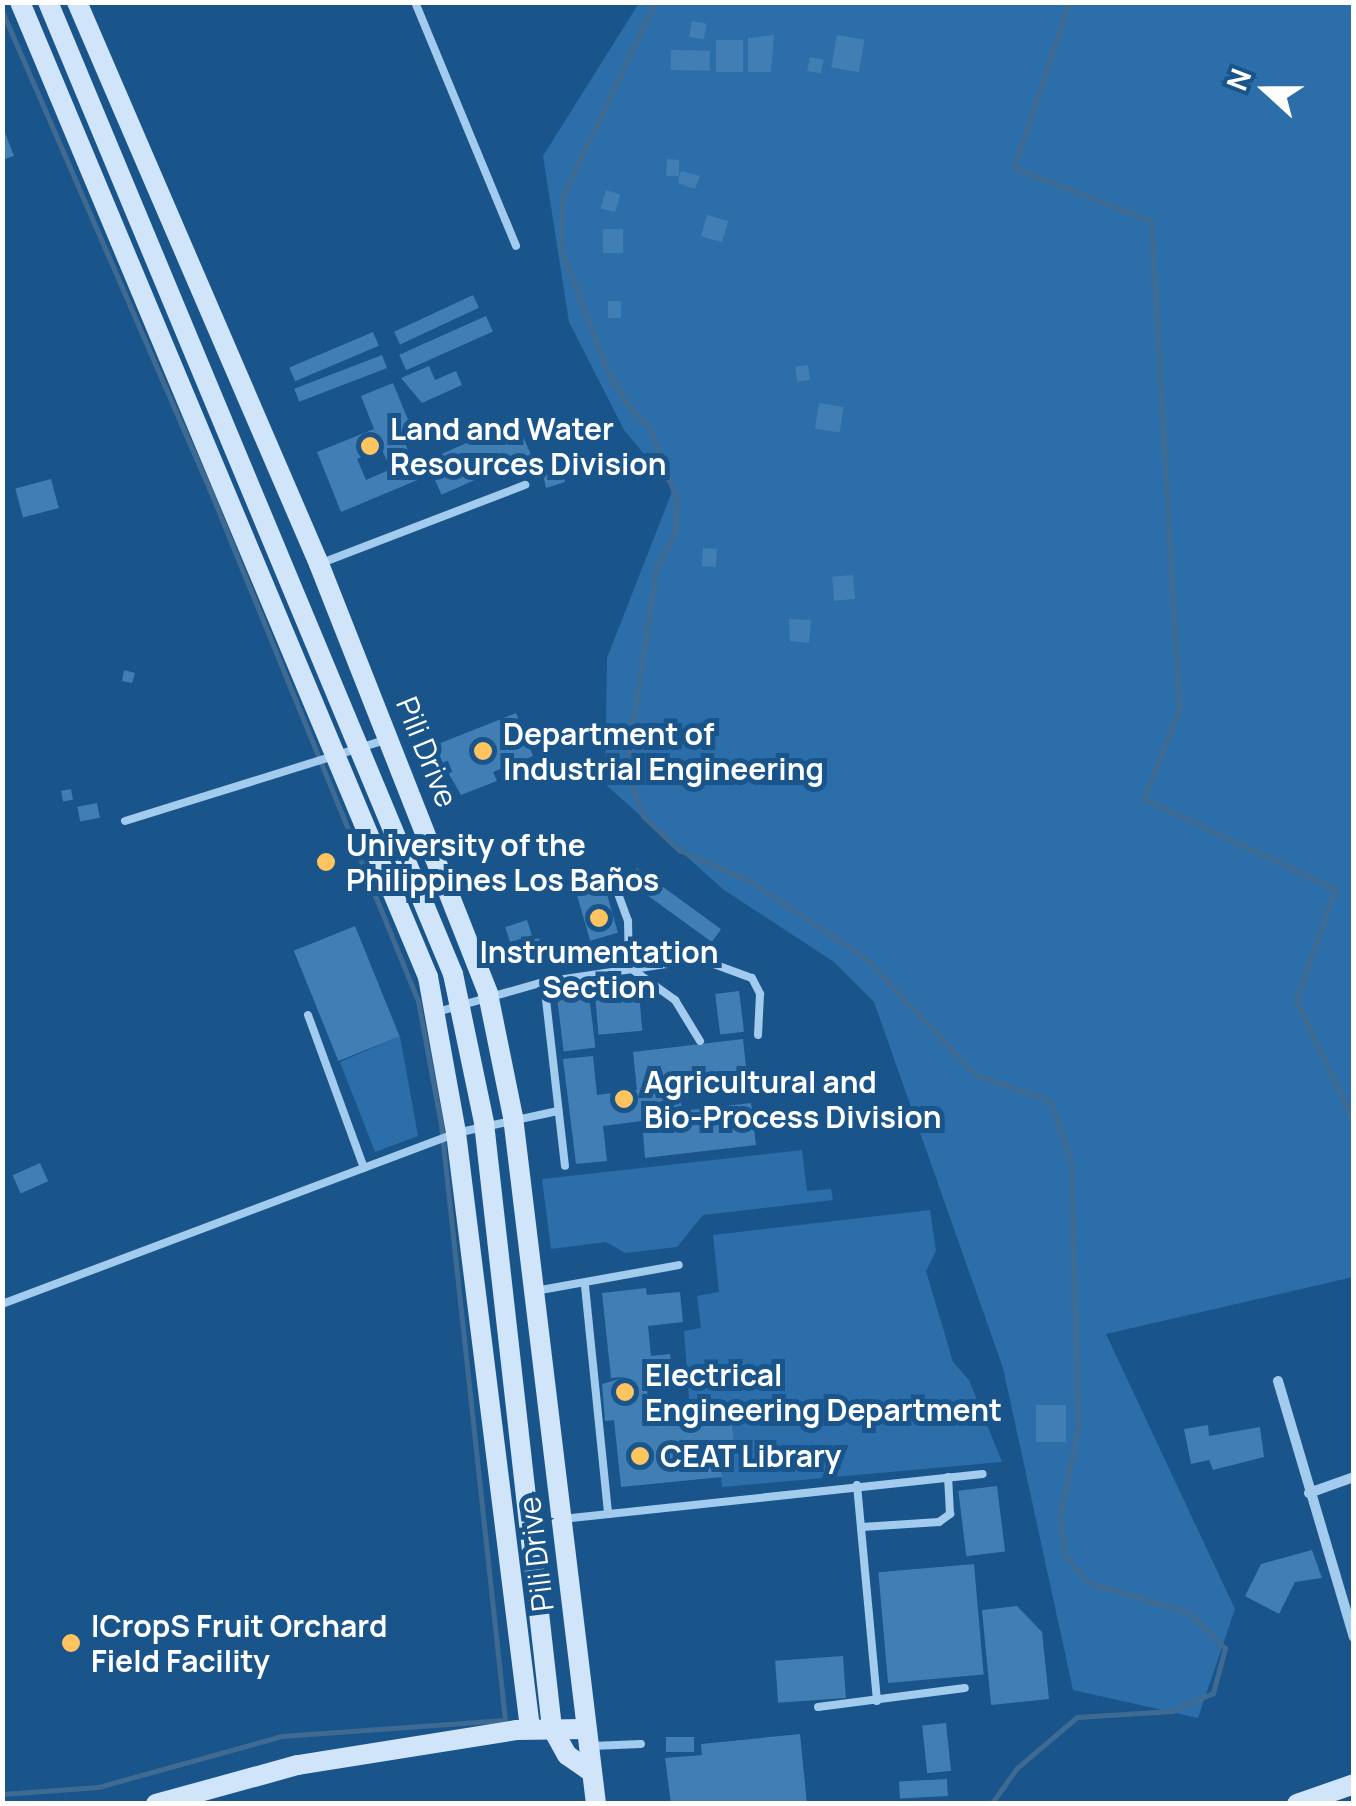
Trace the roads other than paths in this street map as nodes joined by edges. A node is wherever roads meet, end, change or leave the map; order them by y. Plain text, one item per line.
1 (20, 2) edge
2 (48, 2) edge
3 (77, 2) edge
4 (415, 2) edge
5 (516, 246) dead end
6 (525, 484) dead end
7 (319, 564) junction
8 (390, 739) junction
9 (362, 748) junction
10 (332, 758) junction
11 (124, 821) dead end
12 (410, 865) junction
13 (385, 873) junction
14 (612, 878) dead end
15 (630, 967) junction
16 (544, 982) junction
17 (488, 994) junction
18 (462, 1004) junction
19 (436, 1013) junction
20 (308, 1014) dead end
21 (758, 1036) dead end
22 (700, 1041) dead end
23 (558, 1111) junction
24 (513, 1116) junction
25 (484, 1123) junction
26 (456, 1132) junction
27 (564, 1166) dead end
28 (364, 1168) junction
29 (679, 1265) dead end
30 (585, 1286) junction
31 (535, 1291) junction
32 (2, 1304) edge
33 (1278, 1382) dead end
34 (983, 1474) dead end
35 (948, 1478) junction
36 (1354, 1478) edge
37 (858, 1485) junction
38 (1309, 1493) junction
39 (608, 1514) junction
40 (562, 1519) junction
41 (862, 1527) junction
42 (1354, 1637) edge
43 (965, 1688) dead end
44 (877, 1700) junction
45 (818, 1707) dead end
46 (530, 1728) junction
47 (552, 1728) junction
48 (587, 1737) junction
49 (641, 1744) dead end
50 (592, 1772) junction
51 (1354, 1784) edge
52 (156, 1804) edge
53 (596, 1804) edge
54 (1297, 1804) edge

1 - 10 street
2 - 9 street
3 - 7 street, Pili Drive
4 - 5 lane
6 - 7 lane
7 - 8 street, Pili Drive
8 - 9 lane
8 - 17 street, Pili Drive
9 - 10 lane
9 - 12 street
10 - 11 lane
10 - 13 street
12 - 13 lane
12 - 18 street
13 - 19 street
14 - 15 lane
15 - 16 lane
15 - 21 lane
15 - 22 lane
16 - 17 lane
16 - 23 lane
17 - 18 lane
17 - 24 street, Pili Drive
18 - 19 lane
18 - 25 street
19 - 26 street
20 - 28 lane
23 - 24 lane
23 - 27 lane
24 - 25 lane
24 - 31 street, Pili Drive
25 - 26 lane
25 - 47 street
26 - 28 lane
26 - 46 street
28 - 32 lane
29 - 30 lane
30 - 31 lane
30 - 39 lane
31 - 40 street, Pili Drive
33 - 38 street
34 - 35 lane
35 - 37 lane
35 - 41 lane
36 - 38 street
37 - 39 lane
37 - 41 lane
38 - 42 street
39 - 40 lane
40 - 48 street, Pili Drive
41 - 44 lane
43 - 44 lane
44 - 45 lane
46 - 47 street
46 - 52 street
47 - 48 street
47 - 50 street
48 - 49 lane
48 - 50 street, Pili Drive
50 - 53 street, Pili Drive
51 - 54 street

